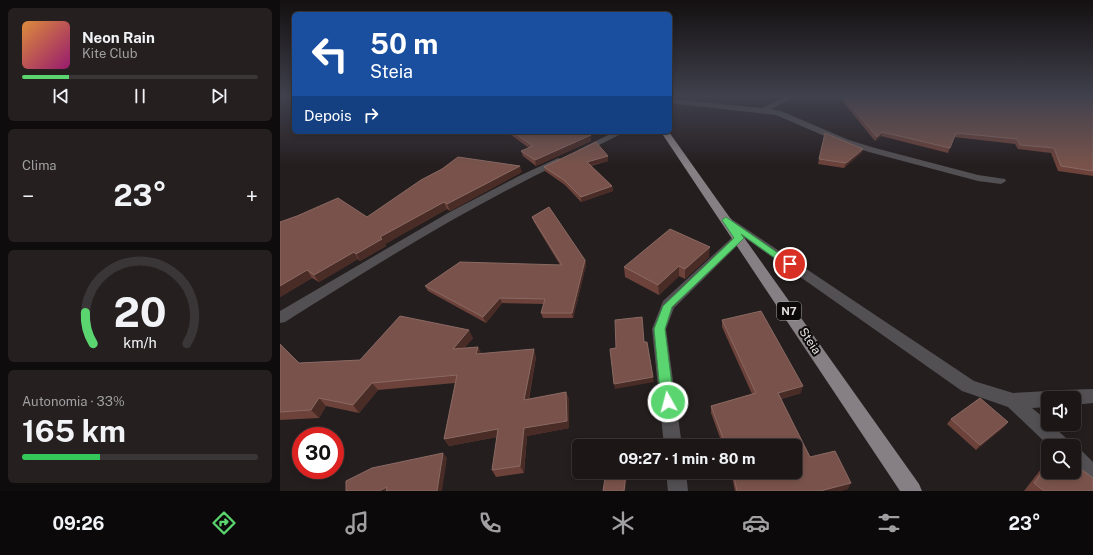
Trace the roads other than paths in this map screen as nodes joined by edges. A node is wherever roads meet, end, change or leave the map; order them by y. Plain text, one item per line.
1 (794, 120) edge
2 (617, 134) edge
3 (666, 134) edge
4 (1001, 181) dead end
5 (726, 220) junction
6 (739, 238) junction
7 (280, 318) edge
8 (1093, 396) edge
9 (1081, 397) edge
10 (1041, 399) edge
11 (1014, 401) junction
12 (672, 439) edge
13 (1055, 439) edge
14 (1081, 464) edge
15 (1093, 475) edge
16 (677, 479) edge
17 (678, 491) edge
18 (912, 491) edge

1 - 4 street
2 - 7 street
3 - 5 main road, Steia / N7
5 - 6 main road, Steia / N7
5 - 11 street
6 - 12 street
6 - 18 main road, Steia / N7
8 - 9 street
10 - 11 street
11 - 13 street
14 - 15 street
16 - 17 street

